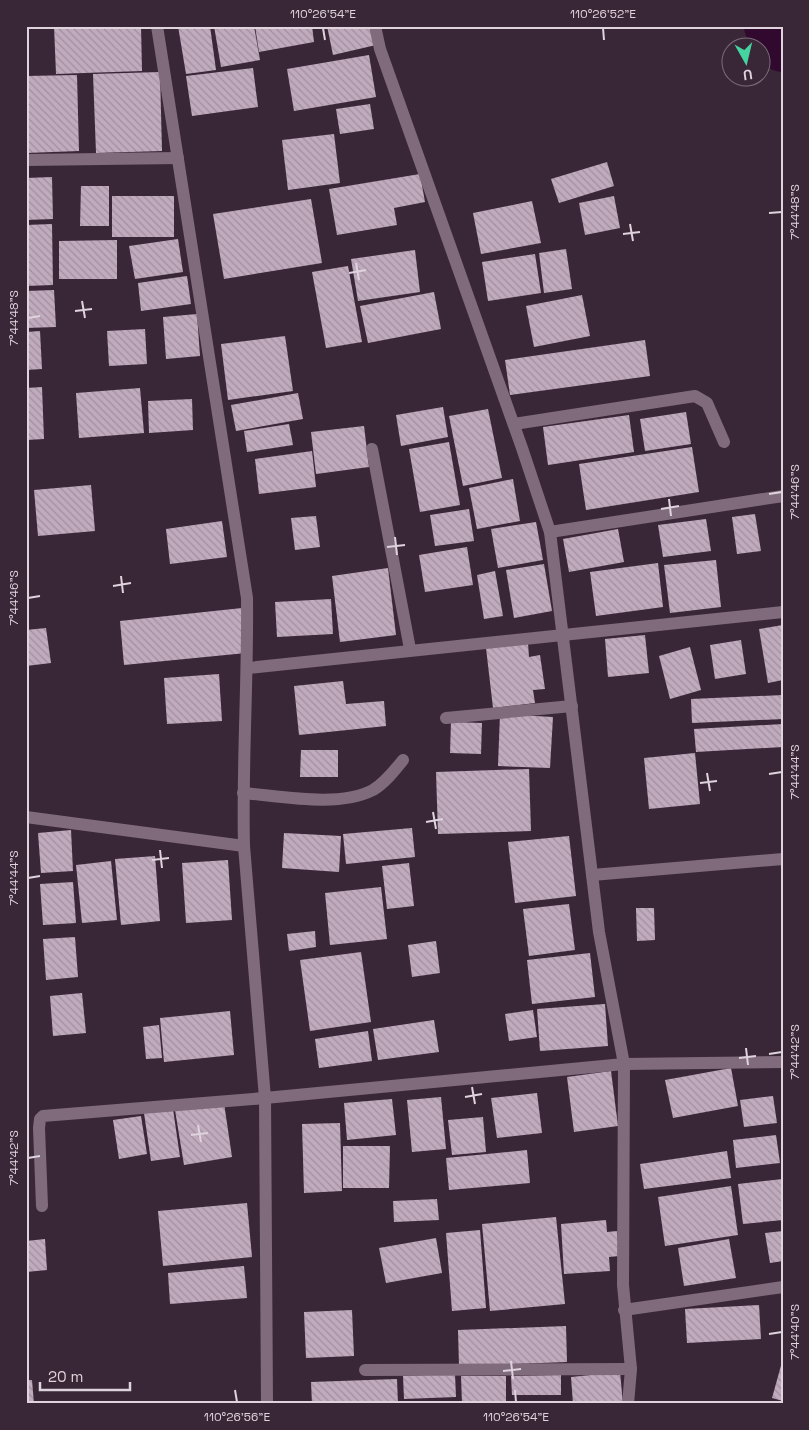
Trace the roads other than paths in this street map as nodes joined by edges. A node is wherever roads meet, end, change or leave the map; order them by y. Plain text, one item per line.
1 (157, 26) edge
2 (375, 26) edge
3 (178, 158) junction
4 (26, 160) edge
5 (514, 424) junction
6 (724, 442) dead end
7 (372, 449) dead end
8 (783, 496) edge
9 (550, 532) junction
10 (783, 612) edge
11 (563, 636) junction
12 (410, 649) junction
13 (248, 668) junction
14 (572, 706) junction
15 (446, 718) dead end
16 (403, 760) dead end
17 (243, 793) junction
18 (26, 817) edge
19 (244, 846) junction
20 (783, 859) edge
21 (592, 875) junction
22 (783, 1062) edge
23 (624, 1064) junction
24 (265, 1098) junction
25 (42, 1206) dead end
26 (783, 1287) edge
27 (624, 1310) junction
28 (631, 1369) junction
29 (365, 1370) dead end
30 (266, 1404) edge
31 (628, 1404) edge

1 - 3 street
2 - 5 street
3 - 4 street
3 - 13 street
5 - 6 street
5 - 9 street
7 - 12 street
8 - 9 street
9 - 11 street
10 - 11 street
11 - 12 street
11 - 14 street
12 - 13 street
13 - 17 street
14 - 15 street
14 - 21 street
16 - 17 street
17 - 19 street
18 - 19 street
19 - 24 street
20 - 21 street
21 - 23 street
22 - 23 street
23 - 24 street
23 - 27 street
24 - 25 street
24 - 30 street
26 - 27 street
27 - 28 street
28 - 29 street
28 - 31 street

